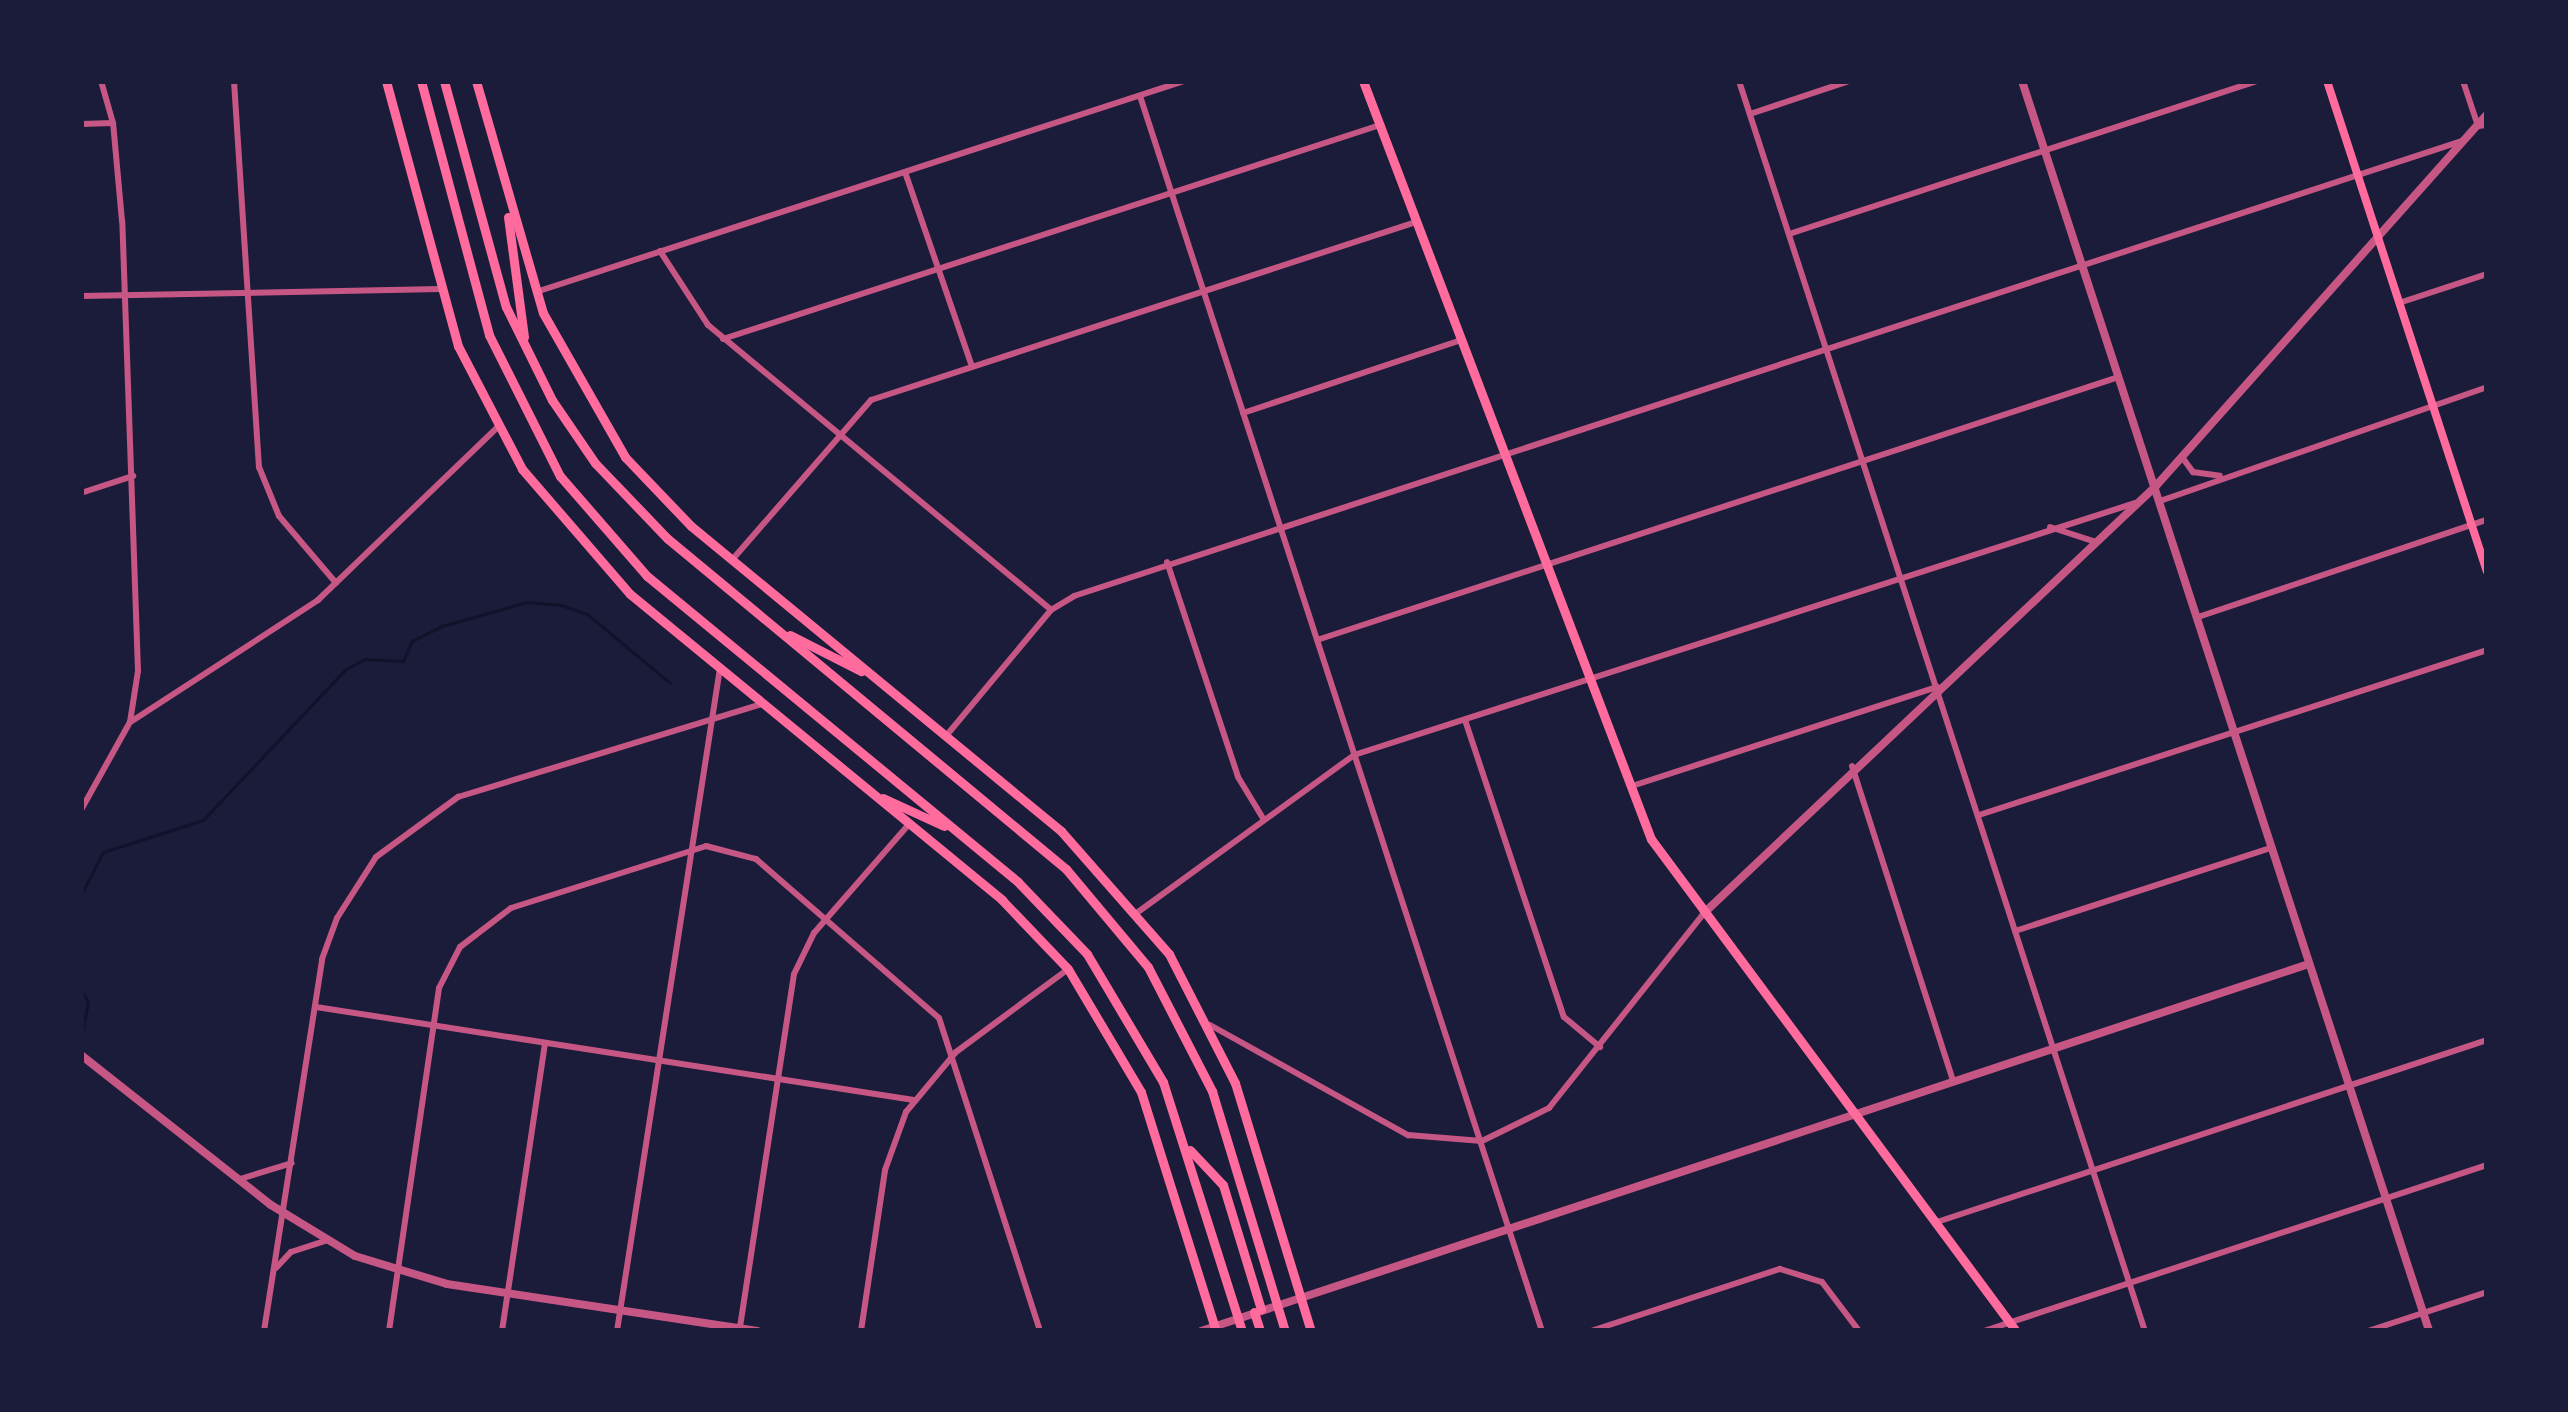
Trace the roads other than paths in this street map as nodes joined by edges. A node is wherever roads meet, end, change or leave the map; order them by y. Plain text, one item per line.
1 (100, 81) edge
2 (234, 81) edge
3 (386, 81) edge
4 (422, 81) edge
5 (444, 81) edge
6 (476, 81) edge
7 (1184, 81) edge
8 (1363, 81) edge
9 (1739, 81) edge
10 (1849, 81) edge
11 (2022, 81) edge
12 (2256, 81) edge
13 (2327, 81) edge
14 (2463, 81) edge
15 (1140, 96) junction
16 (1750, 114) junction
17 (2487, 115) edge
18 (113, 123) junction
19 (81, 124) edge
20 (1380, 124) junction
21 (2482, 125) edge
22 (2462, 141) junction
23 (2044, 149) junction
24 (905, 172) junction
25 (2357, 176) junction
26 (1171, 192) junction
27 (506, 195) junction
28 (1416, 222) junction
29 (1789, 234) junction
30 (2377, 236) junction
31 (660, 251) junction
32 (2083, 262) junction
33 (938, 270) junction
34 (2487, 274) edge
35 (440, 289) junction
36 (249, 292) junction
37 (536, 292) junction
38 (1204, 293) junction
39 (124, 295) junction
40 (81, 296) edge
41 (2399, 303) junction
42 (723, 339) junction
43 (1458, 341) junction
44 (1823, 347) junction
45 (527, 355) junction
46 (972, 367) junction
47 (2119, 376) junction
48 (2487, 387) edge
49 (2432, 404) junction
50 (1243, 413) junction
51 (497, 428) junction
52 (835, 434) junction
53 (1502, 453) junction
54 (2182, 457) junction
55 (1863, 460) junction
56 (133, 476) junction
57 (2223, 476) junction
58 (2155, 487) junction
59 (81, 493) edge
60 (2160, 501) junction
61 (2139, 502) junction
62 (2487, 520) edge
63 (1280, 526) junction
64 (2046, 526) junction
65 (2472, 526) junction
66 (2096, 542) junction
67 (732, 560) junction
68 (1167, 562) junction
69 (1545, 563) junction
70 (2487, 572) edge
71 (1900, 578) junction
72 (336, 584) junction
73 (1051, 610) junction
74 (2198, 617) junction
75 (772, 625) junction
76 (1317, 640) junction
77 (2487, 650) edge
78 (720, 668) junction
79 (876, 679) junction
80 (1587, 679) junction
81 (1937, 687) junction
82 (763, 704) junction
83 (1465, 720) junction
84 (712, 721) junction
85 (130, 722) junction
86 (2234, 732) junction
87 (946, 736) junction
88 (1354, 755) junction
89 (1852, 766) junction
90 (1629, 788) junction
91 (873, 794) junction
92 (81, 810) edge
93 (1978, 815) junction
94 (1264, 820) junction
95 (909, 824) junction
96 (956, 831) junction
97 (695, 847) junction
98 (2271, 848) junction
99 (1138, 912) junction
100 (1704, 914) junction
101 (829, 918) junction
102 (2015, 931) junction
103 (2309, 964) junction
104 (1067, 970) junction
105 (316, 1007) junction
106 (434, 1025) junction
107 (1210, 1025) junction
108 (2487, 1040) edge
109 (545, 1042) junction
110 (1600, 1047) junction
111 (2054, 1050) junction
112 (956, 1052) junction
113 (83, 1057) edge
114 (659, 1060) junction
115 (778, 1078) junction
116 (1954, 1081) junction
117 (2350, 1084) junction
118 (914, 1100) junction
119 (1856, 1114) junction
120 (1482, 1141) junction
121 (1186, 1146) junction
122 (292, 1163) junction
123 (2487, 1165) edge
124 (2093, 1168) junction
125 (238, 1179) junction
126 (2387, 1198) junction
127 (283, 1214) junction
128 (1937, 1222) junction
129 (1509, 1225) junction
130 (325, 1241) junction
131 (274, 1271) junction
132 (398, 1273) junction
133 (2131, 1282) junction
134 (2487, 1292) edge
135 (508, 1293) junction
136 (1300, 1295) junction
137 (1277, 1304) junction
138 (620, 1310) junction
139 (1258, 1311) junction
140 (2424, 1313) junction
141 (1238, 1318) junction
142 (2013, 1327) edge
143 (1215, 1329) edge
144 (740, 1330) edge
145 (264, 1331) edge
146 (389, 1331) edge
147 (502, 1331) edge
148 (617, 1331) edge
149 (757, 1331) edge
150 (861, 1331) edge
151 (1040, 1331) edge
152 (1201, 1331) edge
153 (1241, 1331) edge
154 (1260, 1331) edge
155 (1285, 1331) edge
156 (1311, 1331) edge
157 (1542, 1331) edge
158 (1591, 1331) edge
159 (1859, 1331) edge
160 (1984, 1331) edge
161 (2145, 1331) edge
162 (2368, 1331) edge
163 (2429, 1331) edge

1 - 18 street
2 - 36 street
3 - 35 main road
4 - 96 main road
5 - 45 main road
6 - 27 main road
7 - 15 street
8 - 20 main road
9 - 16 street
10 - 16 street
11 - 23 street
12 - 23 street
13 - 25 main road
14 - 21 street
15 - 24 street
15 - 26 street
16 - 29 street
17 - 21 street
18 - 19 street
18 - 39 street
20 - 26 street
20 - 28 main road
21 - 22 street
22 - 25 street
22 - 30 street
23 - 29 street
23 - 32 street
24 - 31 street
24 - 33 street
25 - 30 main road
25 - 32 street
26 - 33 street
26 - 38 street
27 - 37 main road
27 - 45 main road
28 - 38 street
28 - 43 main road
29 - 44 street
30 - 41 main road
30 - 54 street
31 - 37 street
31 - 42 street
32 - 44 street
32 - 47 street
33 - 42 street
33 - 46 street
34 - 41 street
35 - 36 street
35 - 51 main road
36 - 39 street
36 - 72 street
37 - 67 main road
38 - 46 street
38 - 50 street
39 - 40 street
39 - 56 street
41 - 49 main road
42 - 52 street
43 - 50 street
43 - 53 main road
44 - 53 street
44 - 55 street
45 - 75 main road
46 - 52 street
47 - 55 street
47 - 58 street
48 - 49 street
49 - 57 street
49 - 65 main road
50 - 63 street
51 - 72 street
51 - 78 main road
52 - 67 street
52 - 73 street
53 - 63 street
53 - 69 main road
54 - 57 street
54 - 58 street
55 - 69 street
55 - 71 street
56 - 59 street
56 - 85 street
57 - 60 street
58 - 60 street
58 - 61 street
60 - 74 street
61 - 64 street
61 - 66 street
62 - 65 street
63 - 68 street
63 - 76 street
64 - 66 street
64 - 71 street
65 - 70 main road
65 - 74 street
66 - 81 street
67 - 79 main road
68 - 73 street
68 - 94 street
69 - 76 street
69 - 80 main road
71 - 80 street
71 - 81 street
72 - 85 street
73 - 87 street
74 - 86 street
75 - 79 main road
75 - 137 main road
76 - 88 street
77 - 86 street
78 - 82 main road
78 - 84 street
79 - 87 main road
80 - 83 street
80 - 90 main road
81 - 89 street
81 - 90 street
81 - 93 street
82 - 84 street
82 - 91 main road
83 - 88 street
83 - 110 street
84 - 97 street
84 - 105 street
85 - 92 street
86 - 93 street
86 - 98 street
87 - 99 main road
88 - 94 street
88 - 120 street
89 - 100 street
89 - 116 street
90 - 100 main road
91 - 95 main road
91 - 96 main road
93 - 102 street
94 - 99 street
95 - 101 street
95 - 104 main road
96 - 121 main road
97 - 101 street
97 - 106 street
97 - 114 street
98 - 102 street
98 - 103 street
99 - 107 main road
100 - 110 street
100 - 119 main road
101 - 112 street
101 - 115 street
102 - 111 street
103 - 111 street
103 - 117 street
104 - 112 street
104 - 143 main road
105 - 106 street
105 - 122 street
106 - 109 street
106 - 132 street
107 - 120 street
107 - 136 main road
108 - 117 street
109 - 114 street
109 - 135 street
110 - 120 street
111 - 116 street
111 - 124 street
112 - 118 street
112 - 151 street
113 - 125 street
114 - 115 street
114 - 138 street
115 - 118 street
115 - 144 street
116 - 119 street
117 - 124 street
117 - 126 street
118 - 150 street
119 - 128 main road
119 - 129 street
120 - 129 street
121 - 139 main road
121 - 141 main road
122 - 125 street
122 - 127 street
123 - 126 street
124 - 128 street
124 - 133 street
125 - 127 street
126 - 133 street
126 - 140 street
127 - 130 street
127 - 131 street
128 - 142 main road
129 - 136 street
129 - 157 street
130 - 131 street
130 - 132 street
131 - 145 street
132 - 135 street
132 - 146 street
133 - 142 street
133 - 161 street
134 - 140 street
135 - 138 street
135 - 147 street
136 - 137 street
136 - 156 main road
137 - 139 street
137 - 155 main road
138 - 144 street
138 - 148 street
139 - 141 street
139 - 154 main road
140 - 162 street
140 - 163 street
141 - 143 street
141 - 153 main road
142 - 160 street
143 - 152 street
144 - 149 street
158 - 159 street

